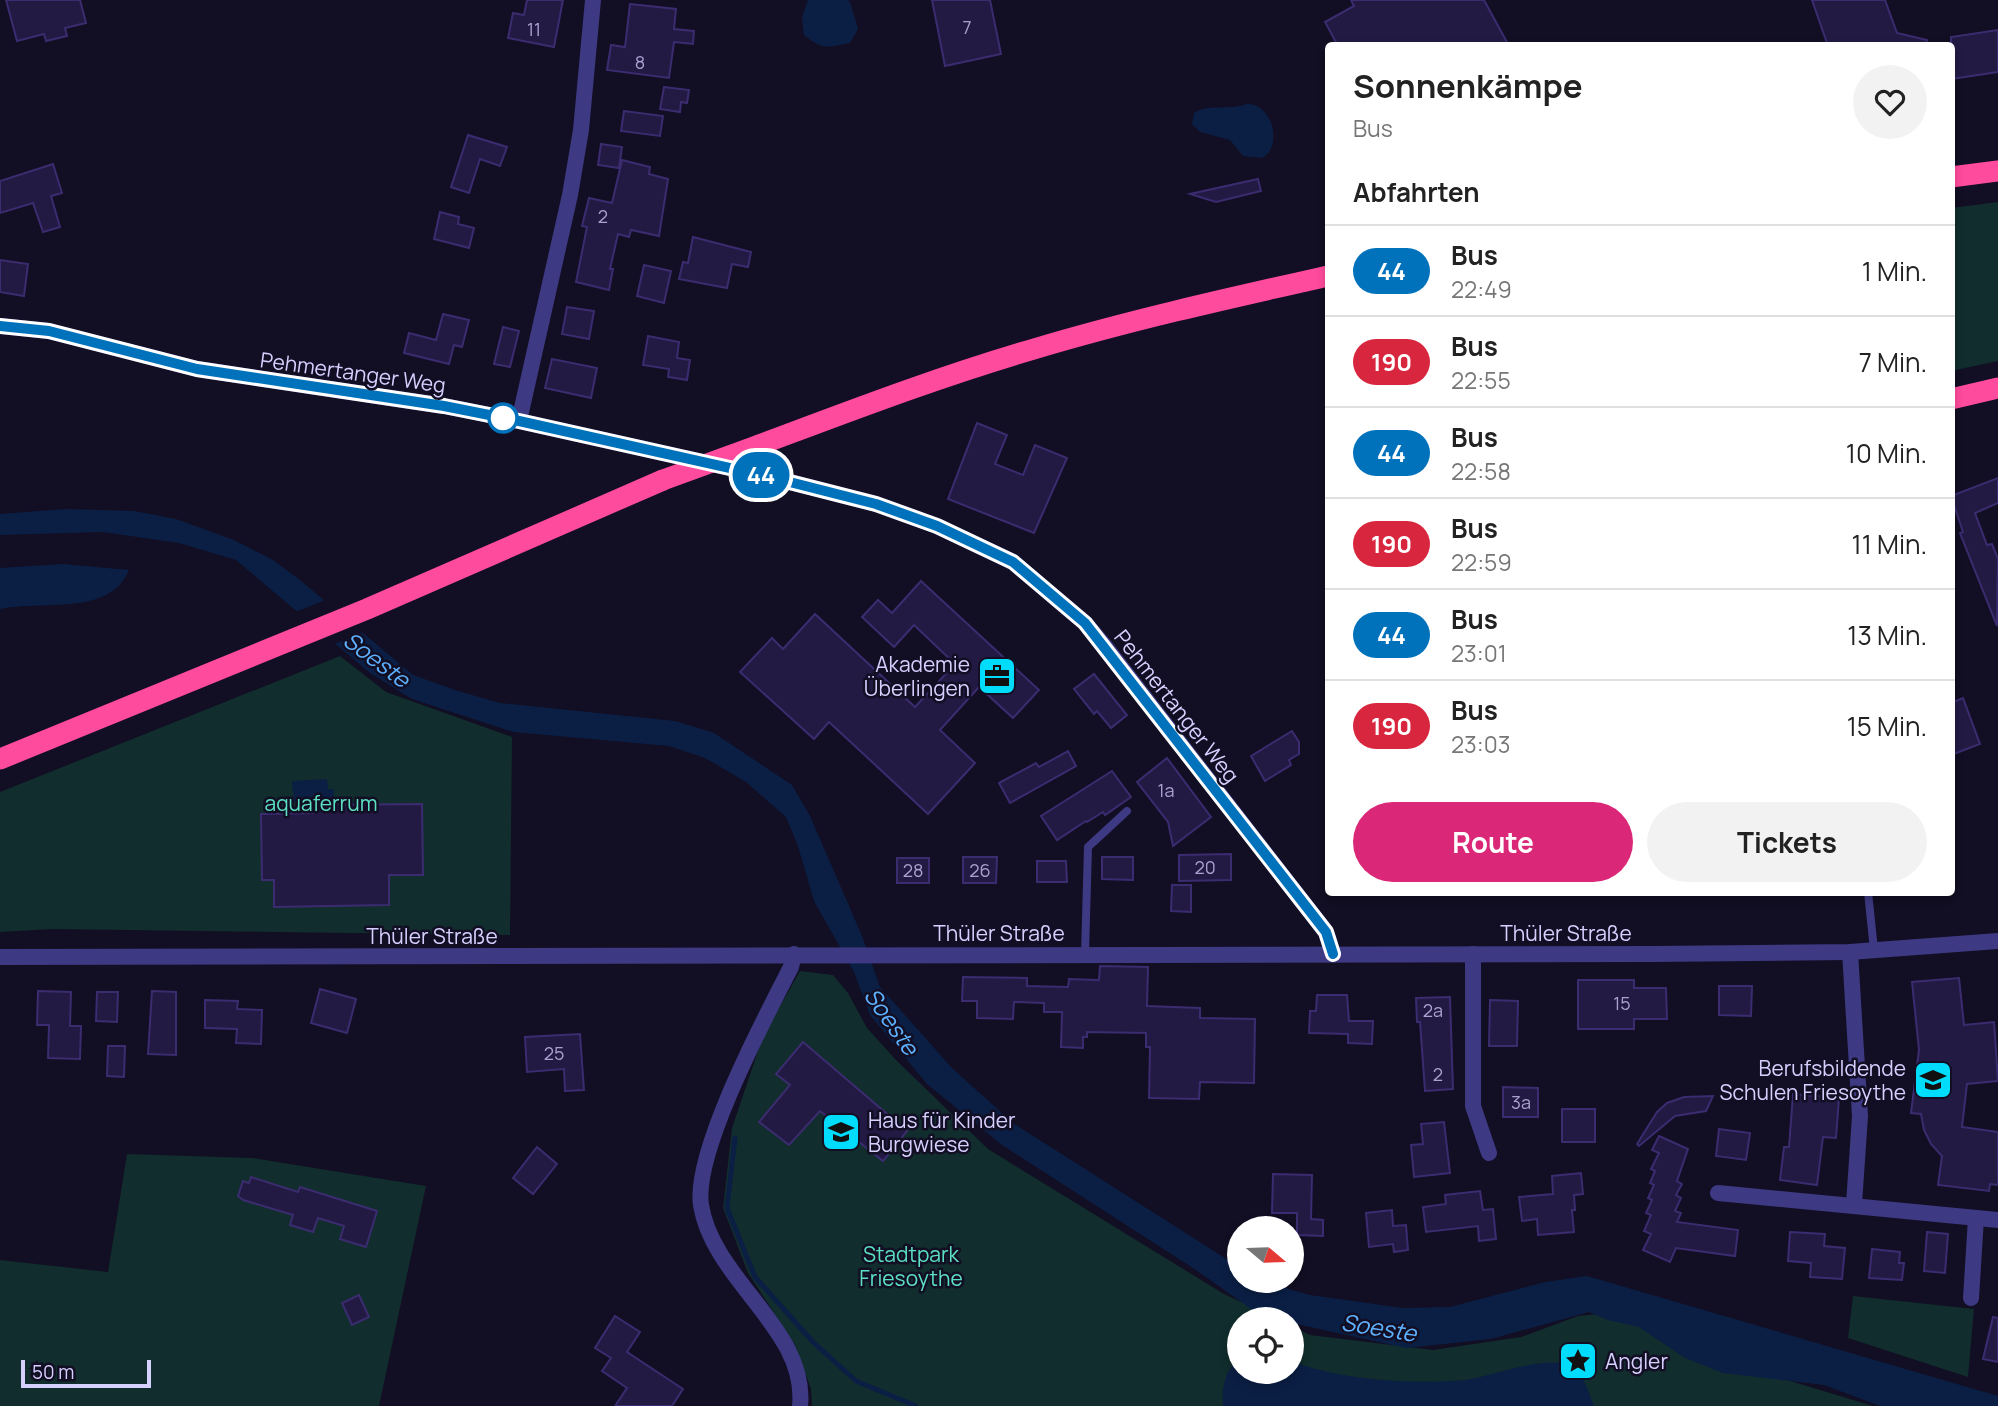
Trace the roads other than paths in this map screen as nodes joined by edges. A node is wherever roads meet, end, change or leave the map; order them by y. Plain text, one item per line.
1 (593, 0) edge
2 (1998, 171) edge
3 (1955, 176) edge
4 (1325, 277) edge
5 (0, 326) edge
6 (1998, 388) edge
7 (1955, 398) edge
8 (519, 421) junction
9 (0, 759) edge
10 (1127, 811) dead end
11 (1868, 896) edge
12 (1998, 941) edge
13 (1874, 950) junction
14 (1850, 952) junction
15 (794, 954) junction
16 (1085, 954) junction
17 (1333, 954) junction
18 (1473, 954) junction
19 (0, 957) edge
20 (1489, 1153) dead end
21 (1718, 1192) dead end
22 (1854, 1204) junction
23 (1976, 1218) junction
24 (1998, 1220) edge
25 (1971, 1298) dead end
26 (800, 1406) edge

1 - 8 street
2 - 3 highway
4 - 9 highway, bridge
5 - 8 street, Pehmertanger Weg
6 - 7 highway
8 - 17 street, Pehmertanger Weg
10 - 16 lane
11 - 13 lane
12 - 13 street, Thüler Straße
13 - 14 street, Thüler Straße
14 - 18 street, Thüler Straße
14 - 22 street
15 - 16 street, Thüler Straße
15 - 19 street, Thüler Straße
15 - 26 street
16 - 17 street, Thüler Straße
17 - 18 street, Thüler Straße
18 - 20 street
21 - 22 street
22 - 23 street
23 - 24 street
23 - 25 street

